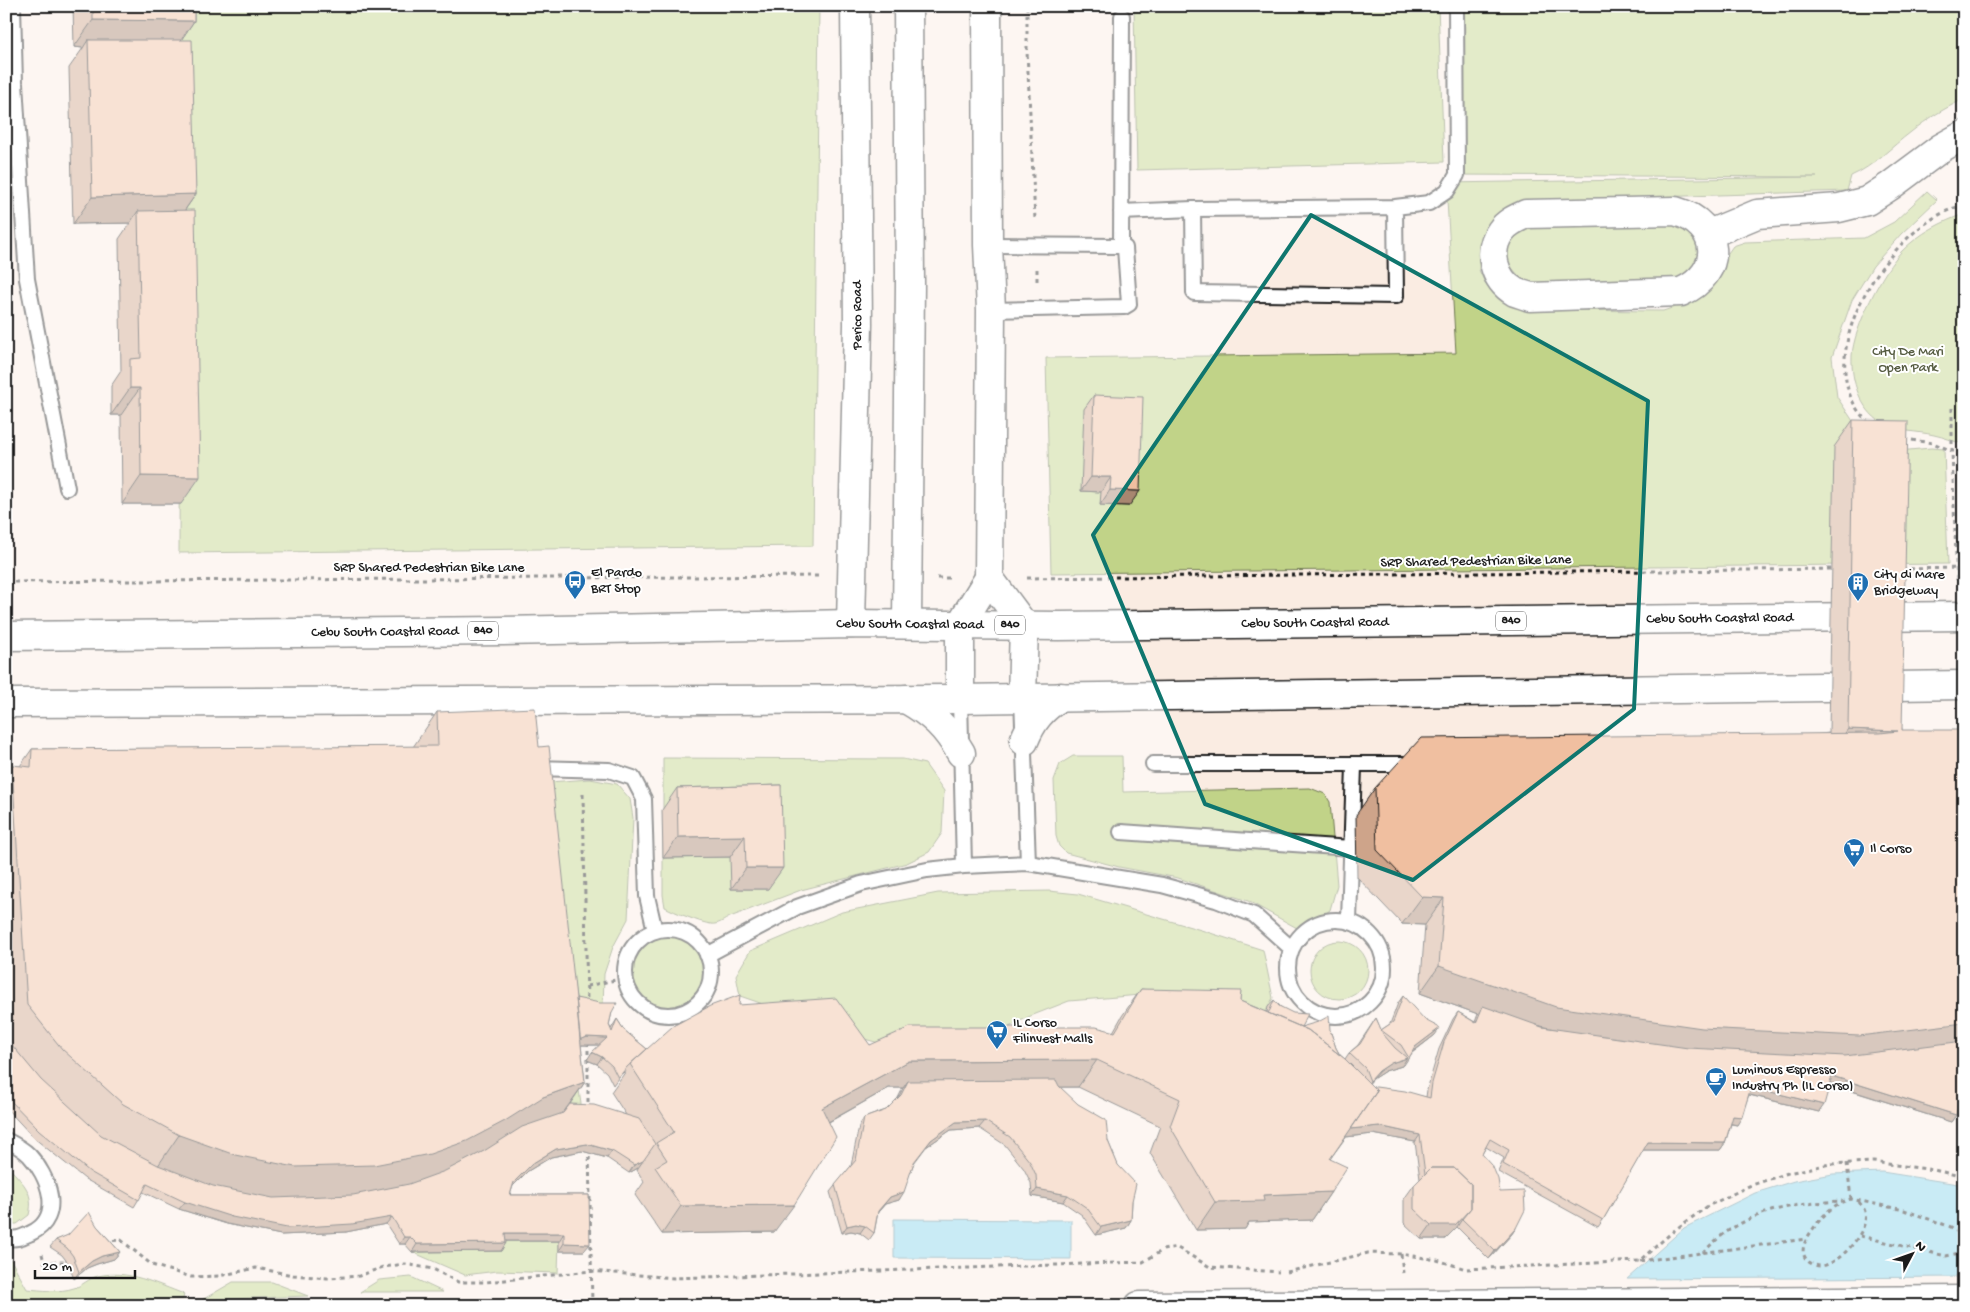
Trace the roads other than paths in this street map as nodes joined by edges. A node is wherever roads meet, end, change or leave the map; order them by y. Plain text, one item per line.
1 (13, 6) edge
2 (855, 6) edge
3 (908, 6) edge
4 (987, 6) edge
5 (1456, 6) edge
6 (1122, 16) dead end
7 (1964, 135) edge
8 (1395, 207) junction
9 (1193, 209) junction
10 (1121, 212) junction
11 (1708, 234) junction
12 (988, 245) junction
13 (1121, 246) junction
14 (991, 310) junction
15 (68, 488) dead end
16 (989, 578) junction
17 (1961, 616) edge
18 (852, 624) junction
19 (907, 624) junction
20 (960, 625) junction
21 (1024, 625) junction
22 (6, 636) edge
23 (1964, 685) edge
24 (1061, 697) junction
25 (906, 698) junction
26 (960, 698) junction
27 (1022, 698) junction
28 (6, 704) edge
29 (1024, 740) junction
30 (961, 753) junction
31 (1153, 764) dead end
32 (1423, 764) edge
33 (1354, 766) junction
34 (520, 767) edge
35 (1121, 832) dead end
36 (1351, 848) junction
37 (1028, 863) junction
38 (964, 866) junction
39 (1349, 921) junction
40 (655, 931) junction
41 (1292, 949) junction
42 (707, 955) junction
43 (6, 1140) edge
44 (6, 1238) edge
45 (1964, 1300) edge
46 (1139, 1306) edge

1 - 15 lane
2 - 18 main road, Perico Road
3 - 19 main road
4 - 12 main road
5 - 8 lane
6 - 10 lane
7 - 11 main road
8 - 9 lane
8 - 9 lane
9 - 10 lane
10 - 13 lane
11 - 11 main road
12 - 13 lane
12 - 14 main road
13 - 14 lane
14 - 16 main road
16 - 20 main road
16 - 21 main road
17 - 21 main road, Cebu South Coastal Road / 840
18 - 19 main road, Cebu South Coastal Road / 840
18 - 22 main road, Cebu South Coastal Road / 840
19 - 20 main road, Cebu South Coastal Road / 840
20 - 21 main road, Cebu South Coastal Road / 840
20 - 26 main road
21 - 27 main road
23 - 24 main road
24 - 27 main road
24 - 29 main road
25 - 26 main road
25 - 28 main road
25 - 30 main road
26 - 27 main road
26 - 30 lane
27 - 29 lane
29 - 37 lane
30 - 38 lane
31 - 33 lane
32 - 33 lane
33 - 36 lane
34 - 40 lane
35 - 36 lane
36 - 39 lane
37 - 38 lane
37 - 41 lane
38 - 42 lane
39 - 41 lane
39 - 41 lane
40 - 42 lane
40 - 42 lane
43 - 44 lane
45 - 46 main road

